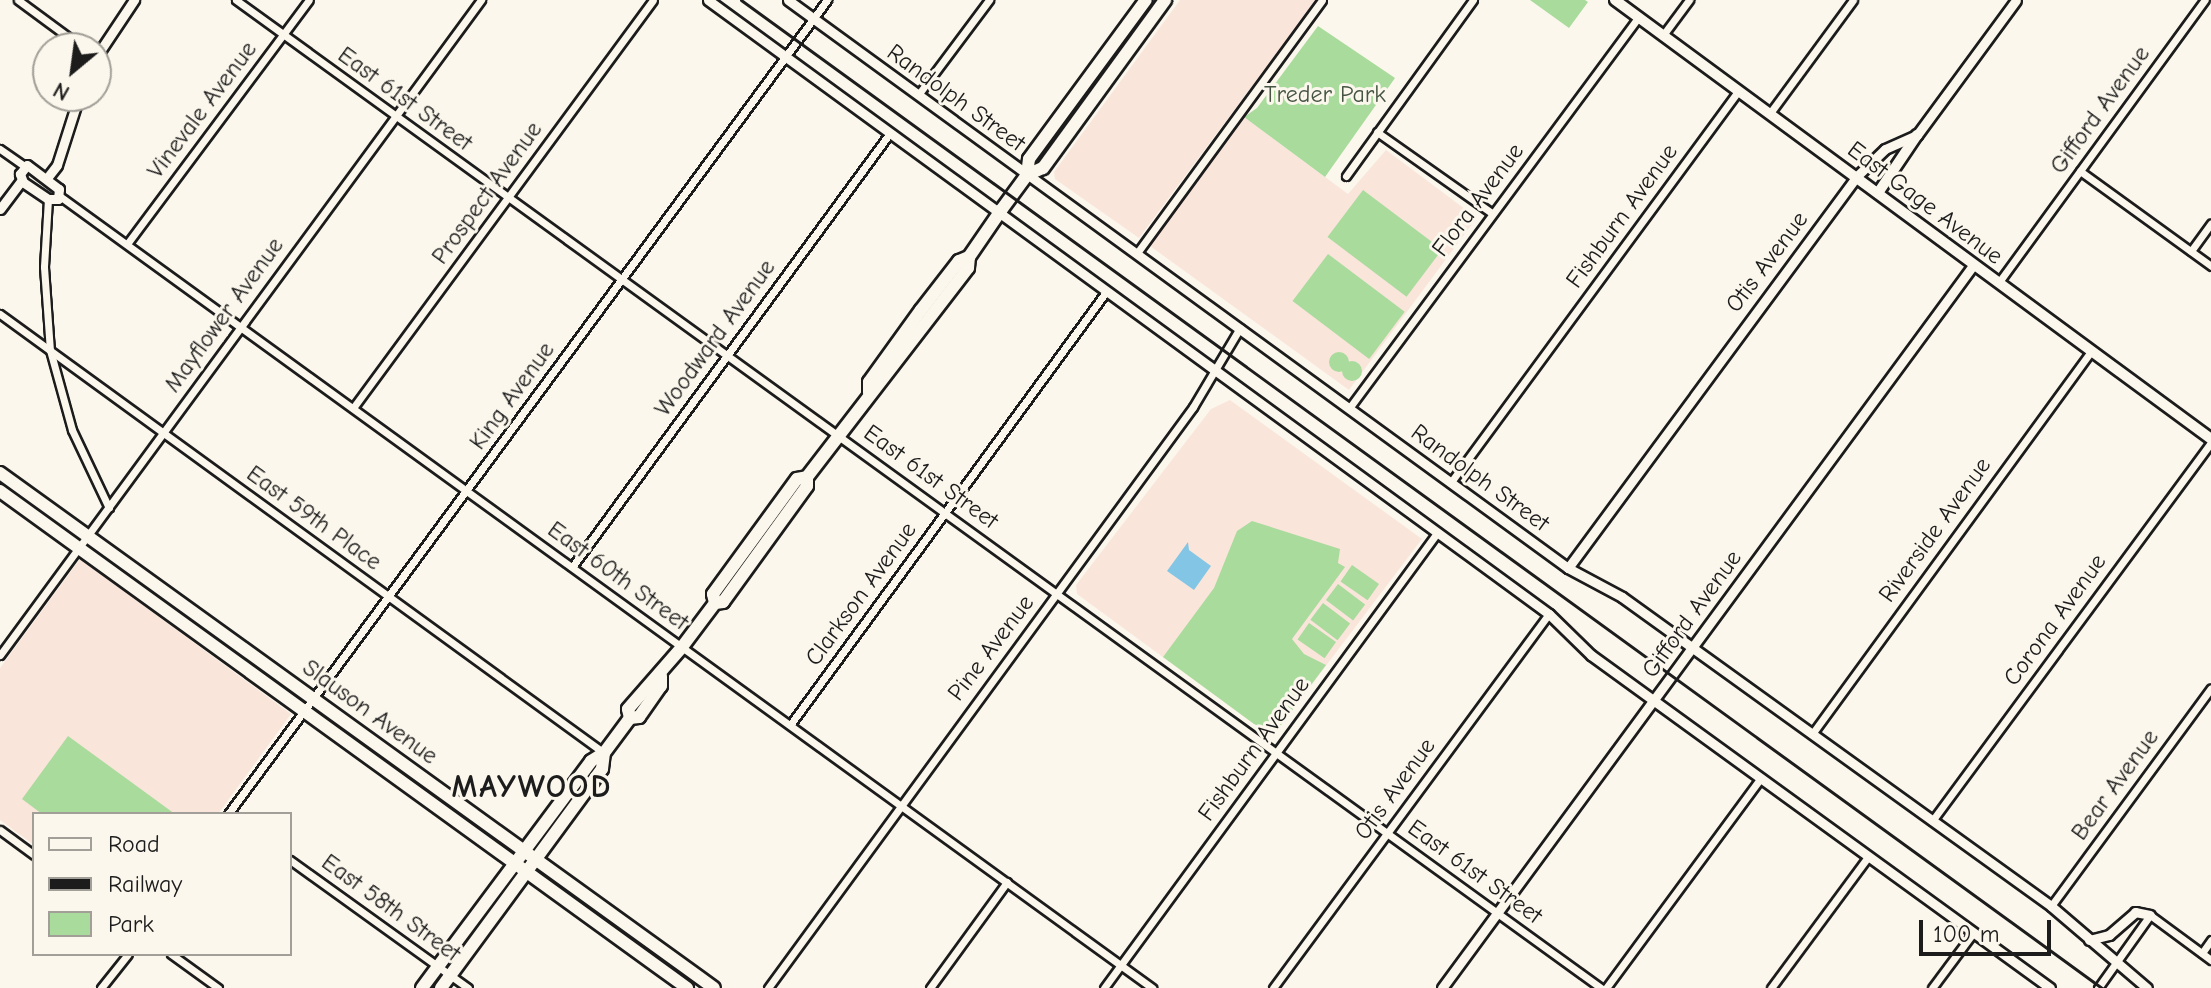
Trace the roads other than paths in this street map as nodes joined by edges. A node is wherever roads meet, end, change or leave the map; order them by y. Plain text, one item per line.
1 (18, 0) edge
2 (134, 0) edge
3 (236, 0) edge
4 (309, 0) edge
5 (481, 0) edge
6 (653, 0) edge
7 (708, 0) edge
8 (788, 0) edge
9 (827, 0) edge
10 (989, 0) edge
11 (1146, 0) edge
12 (1165, 0) edge
13 (1322, 0) edge
14 (1473, 0) edge
15 (1615, 0) edge
16 (1689, 0) edge
17 (1853, 0) edge
18 (2016, 0) edge
19 (2205, 0) edge
20 (1639, 17) junction
21 (814, 19) junction
22 (61, 32) edge
23 (112, 33) edge
24 (284, 35) junction
25 (1663, 35) junction
26 (785, 57) junction
27 (1739, 90) junction
28 (918, 95) junction
29 (74, 112) edge
30 (1770, 113) junction
31 (396, 117) junction
32 (1377, 132) junction
33 (890, 133) junction
34 (1917, 135) junction
35 (0, 149) edge
36 (24, 166) junction
37 (2080, 171) junction
38 (1027, 175) junction
39 (1346, 176) dead end
40 (1856, 177) junction
41 (47, 178) junction
42 (22, 180) junction
43 (1878, 193) junction
44 (61, 197) junction
45 (48, 199) junction
46 (508, 199) junction
47 (0, 209) edge
48 (1000, 212) junction
49 (1492, 213) junction
50 (2211, 223) edge
51 (127, 244) junction
52 (2191, 251) junction
53 (1137, 253) junction
54 (1974, 264) junction
55 (2211, 266) edge
56 (621, 281) junction
57 (1999, 282) junction
58 (1106, 292) junction
59 (0, 314) edge
60 (240, 326) junction
61 (1240, 328) junction
62 (50, 350) junction
63 (2091, 351) junction
64 (726, 357) junction
65 (1217, 370) junction
66 (1350, 407) junction
67 (353, 408) junction
68 (163, 433) junction
69 (839, 434) junction
70 (2211, 441) edge
71 (0, 473) edge
72 (1451, 482) junction
73 (0, 491) edge
74 (466, 491) junction
75 (109, 508) junction
76 (945, 512) junction
77 (1437, 533) junction
78 (87, 537) junction
79 (78, 549) junction
80 (572, 567) junction
81 (1568, 568) junction
82 (1057, 592) junction
83 (389, 597) junction
84 (1549, 614) junction
85 (682, 647) junction
86 (1692, 647) junction
87 (1, 653) edge
88 (2211, 688) edge
89 (314, 699) junction
90 (1653, 700) junction
91 (304, 713) junction
92 (790, 725) junction
93 (1812, 734) junction
94 (604, 753) junction
95 (1276, 753) junction
96 (1761, 778) junction
97 (901, 806) junction
98 (230, 812) edge
99 (1932, 821) junction
100 (0, 830) edge
101 (1388, 833) junction
102 (523, 851) junction
103 (32, 854) edge
104 (1868, 857) junction
105 (537, 860) junction
106 (292, 861) edge
107 (513, 865) junction
108 (526, 874) junction
109 (1007, 882) junction
110 (2051, 906) junction
111 (1497, 913) junction
112 (2150, 915) junction
113 (1973, 933) junction
114 (2089, 940) junction
115 (2211, 940) edge
116 (2202, 953) junction
117 (126, 956) edge
118 (174, 956) edge
119 (2211, 960) edge
120 (2115, 964) junction
121 (1121, 965) junction
122 (438, 966) junction
123 (451, 976) junction
124 (101, 988) edge
125 (218, 988) edge
126 (422, 988) edge
127 (441, 988) edge
128 (468, 988) edge
129 (687, 988) edge
130 (714, 988) edge
131 (768, 988) edge
132 (930, 988) edge
133 (1104, 988) edge
134 (1152, 988) edge
135 (1273, 988) edge
136 (1442, 988) edge
137 (1603, 988) edge
138 (1771, 988) edge
139 (1932, 988) edge
140 (2050, 988) edge
141 (2098, 988) edge
142 (2147, 988) edge

1 - 22 street
2 - 23 street
3 - 24 street, East 61st Street
4 - 24 street, Vinevale Avenue
5 - 31 street, Mayflower Avenue
6 - 46 street, Prospect Avenue
7 - 26 street
8 - 21 street, Randolph Street
9 - 21 street, King Avenue
10 - 28 street
11 - 38 main road
12 - 38 main road
13 - 53 street
14 - 32 street
15 - 20 main road, East Gage Avenue
16 - 25 street
17 - 30 street
18 - 34 street, Otis Avenue
19 - 37 street, Gifford Avenue
20 - 25 main road, East Gage Avenue
20 - 49 street, Flora Avenue
21 - 26 street, King Avenue
21 - 28 street, Randolph Street
24 - 31 street, East 61st Street
24 - 51 street, Vinevale Avenue
25 - 27 main road, East Gage Avenue
26 - 33 street
26 - 56 street, King Avenue
27 - 30 main road, East Gage Avenue
27 - 72 street, Fishburn Avenue
28 - 38 street, Randolph Street
29 - 41 street
30 - 40 main road, East Gage Avenue
31 - 46 street, East 61st Street
31 - 60 street, Mayflower Avenue
32 - 39 street
32 - 49 street
33 - 48 street
33 - 64 street, Woodward Avenue
34 - 40 street, Otis Avenue
34 - 43 main road
35 - 36 street, East 60th Street
36 - 41 street, East 60th Street
36 - 42 street
37 - 52 street
37 - 57 street, Gifford Avenue
38 - 48 main road
38 - 53 street, Randolph Street
40 - 43 main road, East Gage Avenue
40 - 81 street, Otis Avenue
41 - 44 street, East 60th Street
42 - 45 street
42 - 47 street
43 - 54 main road, East Gage Avenue
44 - 45 street
44 - 51 street, East 60th Street
45 - 62 street
46 - 56 street, East 61st Street
46 - 67 street, Prospect Avenue
48 - 58 street
48 - 69 main road
49 - 66 street, Flora Avenue
50 - 52 street
51 - 60 street, East 60th Street
52 - 55 street
53 - 61 street, Randolph Street
54 - 57 main road, East Gage Avenue
54 - 86 street, Gifford Avenue
56 - 64 street, East 61st Street
56 - 74 street, King Avenue
57 - 63 main road, East Gage Avenue
58 - 65 street
58 - 76 street, Clarkson Avenue
59 - 62 street, East 59th Place
60 - 67 street, East 60th Street
60 - 68 street, Mayflower Avenue
61 - 65 street, Pine Avenue
61 - 66 street, Randolph Street
62 - 68 street, East 59th Place
62 - 75 street
63 - 70 main road, East Gage Avenue
63 - 93 street, Riverside Avenue
64 - 69 street, East 61st Street
64 - 80 street, Woodward Avenue
65 - 77 street
65 - 82 street, Pine Avenue
66 - 72 street, Randolph Street
67 - 74 street, East 60th Street
68 - 75 street, Mayflower Avenue
68 - 83 street, East 59th Place
69 - 76 street, East 61st Street
69 - 85 main road
70 - 99 street, Corona Avenue
71 - 78 main road, Slauson Avenue
72 - 81 street, Randolph Street
73 - 79 main road, Slauson Avenue
74 - 80 street, East 60th Street
74 - 83 street, King Avenue
75 - 78 street, Mayflower Avenue
76 - 82 street, East 61st Street
76 - 92 street, Clarkson Avenue
77 - 84 street
77 - 95 street, Fishburn Avenue
78 - 79 street, Mayflower Avenue
78 - 89 main road, Slauson Avenue
79 - 87 street, Mayflower Avenue
79 - 91 main road, Slauson Avenue
80 - 85 street, East 60th Street
81 - 86 street, Randolph Street
82 - 95 street, East 61st Street
82 - 97 street, Pine Avenue
83 - 89 street, King Avenue
83 - 94 street, East 59th Place
84 - 90 street
84 - 101 street, Otis Avenue
85 - 92 street, East 60th Street
85 - 94 main road
86 - 90 street, Gifford Avenue
86 - 93 street, Randolph Street
88 - 110 street, Bear Avenue
89 - 91 street, King Avenue
89 - 102 main road, Slauson Avenue
90 - 96 street
90 - 111 street, Gifford Avenue
91 - 98 street, King Avenue
91 - 107 main road, Slauson Avenue
92 - 97 street, East 60th Street
93 - 99 street, Randolph Street
94 - 102 main road
94 - 105 main road
95 - 101 street, East 61st Street
95 - 121 street, Fishburn Avenue
96 - 104 street
96 - 137 street
97 - 109 street, East 60th Street
97 - 131 street, Pine Avenue
99 - 110 street, Randolph Street
100 - 103 street
101 - 111 street, East 61st Street
101 - 135 street, Otis Avenue
102 - 105 main road, Slauson Avenue
102 - 107 main road
104 - 113 street
104 - 138 street
105 - 108 main road
105 - 130 main road, Slauson Avenue
106 - 122 street, East 58th Street
107 - 108 main road, Slauson Avenue
107 - 122 main road
108 - 123 main road
108 - 129 main road, Slauson Avenue
109 - 121 street, East 60th Street
109 - 132 street
110 - 114 street, Randolph Street
111 - 136 street, Gifford Avenue
111 - 137 street, East 61st Street
112 - 114 street
112 - 116 street
112 - 120 street
113 - 139 street
113 - 140 street
114 - 120 street, Randolph Street
115 - 116 street
116 - 119 street
117 - 124 street
118 - 125 street
120 - 141 street
120 - 142 street, Randolph Street
121 - 133 street, Fishburn Avenue
121 - 134 street, East 60th Street
122 - 123 street, East 58th Street
122 - 126 main road
123 - 127 main road
123 - 128 street, East 58th Street

